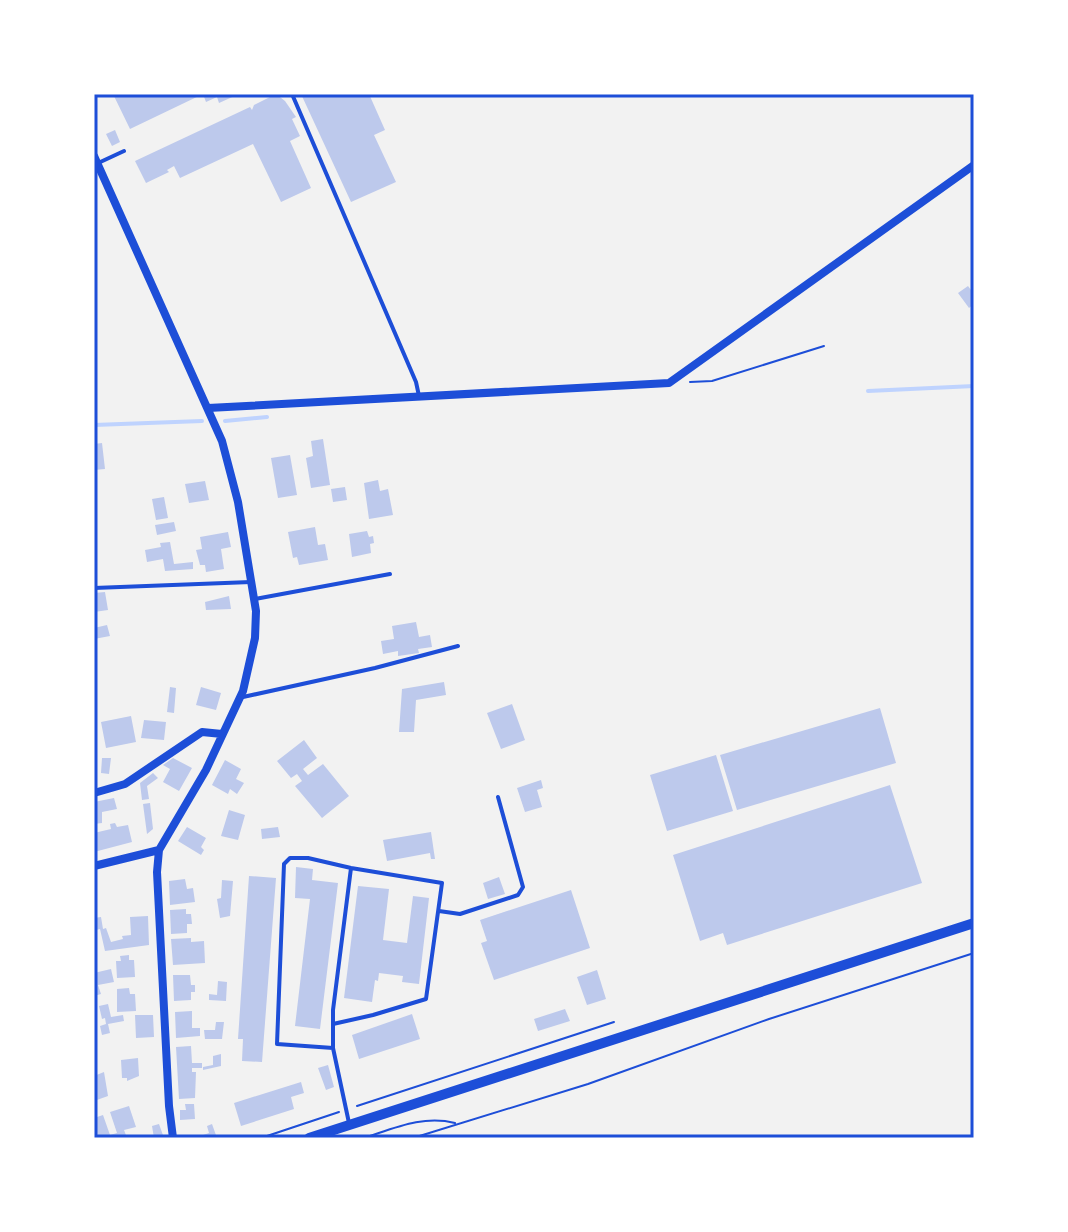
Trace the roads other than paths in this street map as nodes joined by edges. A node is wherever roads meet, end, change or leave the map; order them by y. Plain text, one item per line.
1 (292, 94) edge
2 (124, 151) dead end
3 (95, 161) edge
4 (974, 165) edge
5 (419, 396) junction
6 (208, 408) junction
7 (390, 574) dead end
8 (253, 582) junction
9 (94, 588) edge
10 (255, 599) junction
11 (458, 646) dead end
12 (240, 698) junction
13 (222, 734) junction
14 (94, 793) edge
15 (498, 797) dead end
16 (159, 850) junction
17 (94, 866) edge
18 (351, 868) junction
19 (439, 911) junction
20 (974, 923) edge
21 (333, 1024) junction
22 (333, 1048) junction
23 (350, 1125) junction
24 (173, 1138) edge
25 (309, 1138) edge

1 - 5 lane
2 - 3 lane
3 - 6 street
4 - 5 street
5 - 6 street
6 - 8 street
7 - 10 lane
8 - 9 lane
8 - 10 street
10 - 12 street
11 - 12 lane
12 - 13 street
13 - 14 street
13 - 16 street
15 - 19 lane
16 - 17 street
16 - 24 street
18 - 19 lane
18 - 21 lane
18 - 22 lane
19 - 21 lane
20 - 23 street
21 - 22 lane
22 - 23 lane
23 - 25 street

